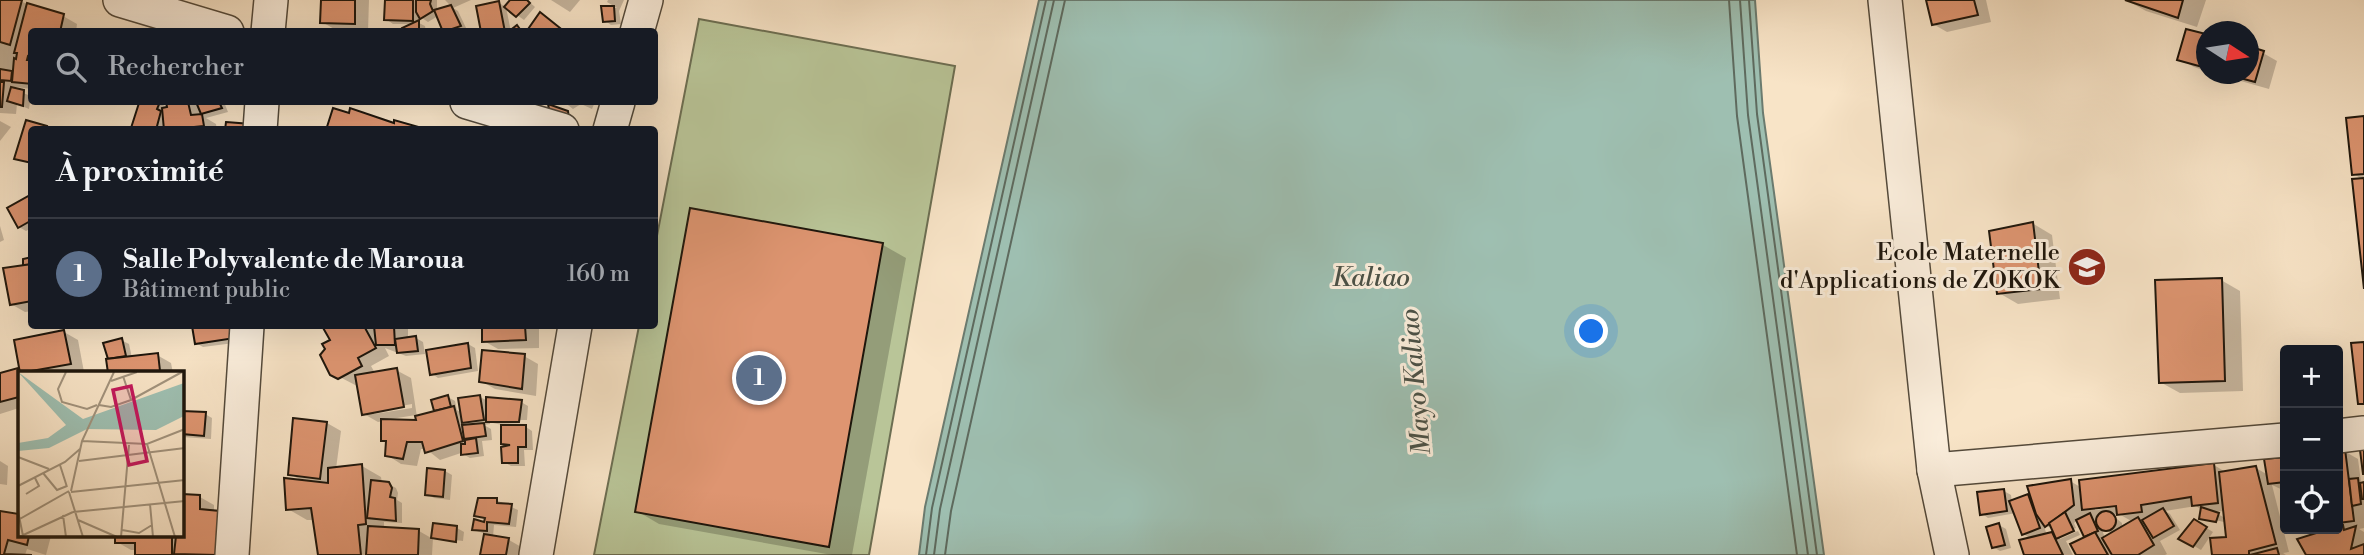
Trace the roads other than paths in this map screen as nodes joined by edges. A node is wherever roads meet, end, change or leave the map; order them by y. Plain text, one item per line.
1 (120, 0) edge
2 (271, 0) edge
3 (646, 0) edge
4 (1885, 0) edge
5 (214, 28) edge
6 (268, 28) edge
7 (638, 28) edge
8 (262, 105) edge
9 (477, 105) edge
10 (617, 105) edge
11 (260, 126) edge
12 (548, 126) edge
13 (611, 126) edge
14 (247, 329) edge
15 (574, 329) edge
16 (2364, 433) edge
17 (2343, 435) edge
18 (2280, 440) edge
19 (1934, 470) junction
20 (232, 555) edge
21 (536, 555) edge
22 (1952, 555) edge

1 - 5 street
2 - 6 street
3 - 7 street
4 - 19 street
8 - 11 street
9 - 12 street
10 - 13 street
14 - 20 street
15 - 21 street
16 - 17 street
18 - 19 street
19 - 22 street

